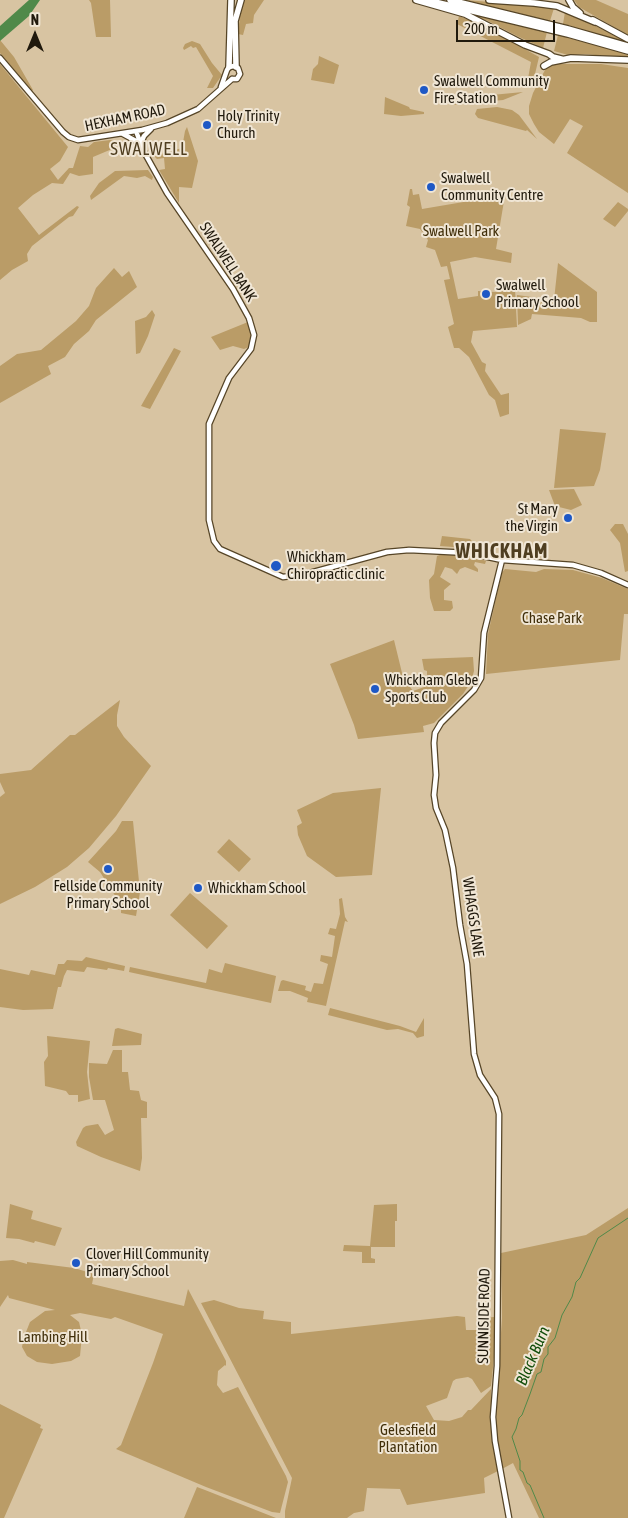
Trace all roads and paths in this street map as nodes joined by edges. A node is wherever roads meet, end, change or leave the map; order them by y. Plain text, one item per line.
1 (231, 0) edge
2 (241, 0) edge
3 (416, 0) edge
4 (427, 0) edge
5 (450, 0) edge
6 (489, 0) edge
7 (569, 0) edge
8 (596, 22) junction
9 (628, 39) edge
10 (628, 46) edge
11 (628, 51) edge
12 (0, 58) edge
13 (561, 59) junction
14 (628, 60) edge
15 (236, 66) junction
16 (544, 66) dead end
17 (229, 67) junction
18 (227, 74) junction
19 (232, 79) junction
20 (220, 88) junction
21 (152, 128) junction
22 (136, 131) junction
23 (122, 133) junction
24 (141, 144) junction
25 (143, 150) junction
26 (502, 560) junction
27 (628, 585) edge
28 (499, 1114) joint
29 (509, 1518) edge

1 - 17 highway
2 - 15 highway
3 - 13 highway
4 - 11 highway
5 - 10 highway
6 - 8 highway
7 - 8 highway
8 - 9 highway
12 - 23 main road, HEXHAM ROAD
13 - 14 highway
13 - 16 highway
15 - 17 main road
15 - 19 main road
17 - 18 main road
18 - 19 main road
18 - 20 main road, HEXHAM ROAD
19 - 20 main road, HEXHAM ROAD
20 - 21 main road, HEXHAM ROAD
21 - 22 main road, HEXHAM ROAD
21 - 24 main road
22 - 23 main road, HEXHAM ROAD
22 - 24 main road, SWALWELL BANK
23 - 25 main road
24 - 25 main road, SWALWELL BANK
25 - 26 main road, SWALWELL BANK
26 - 27 main road
26 - 28 main road, WHAGGS LANE
28 - 29 main road, SUNNISIDE ROAD

